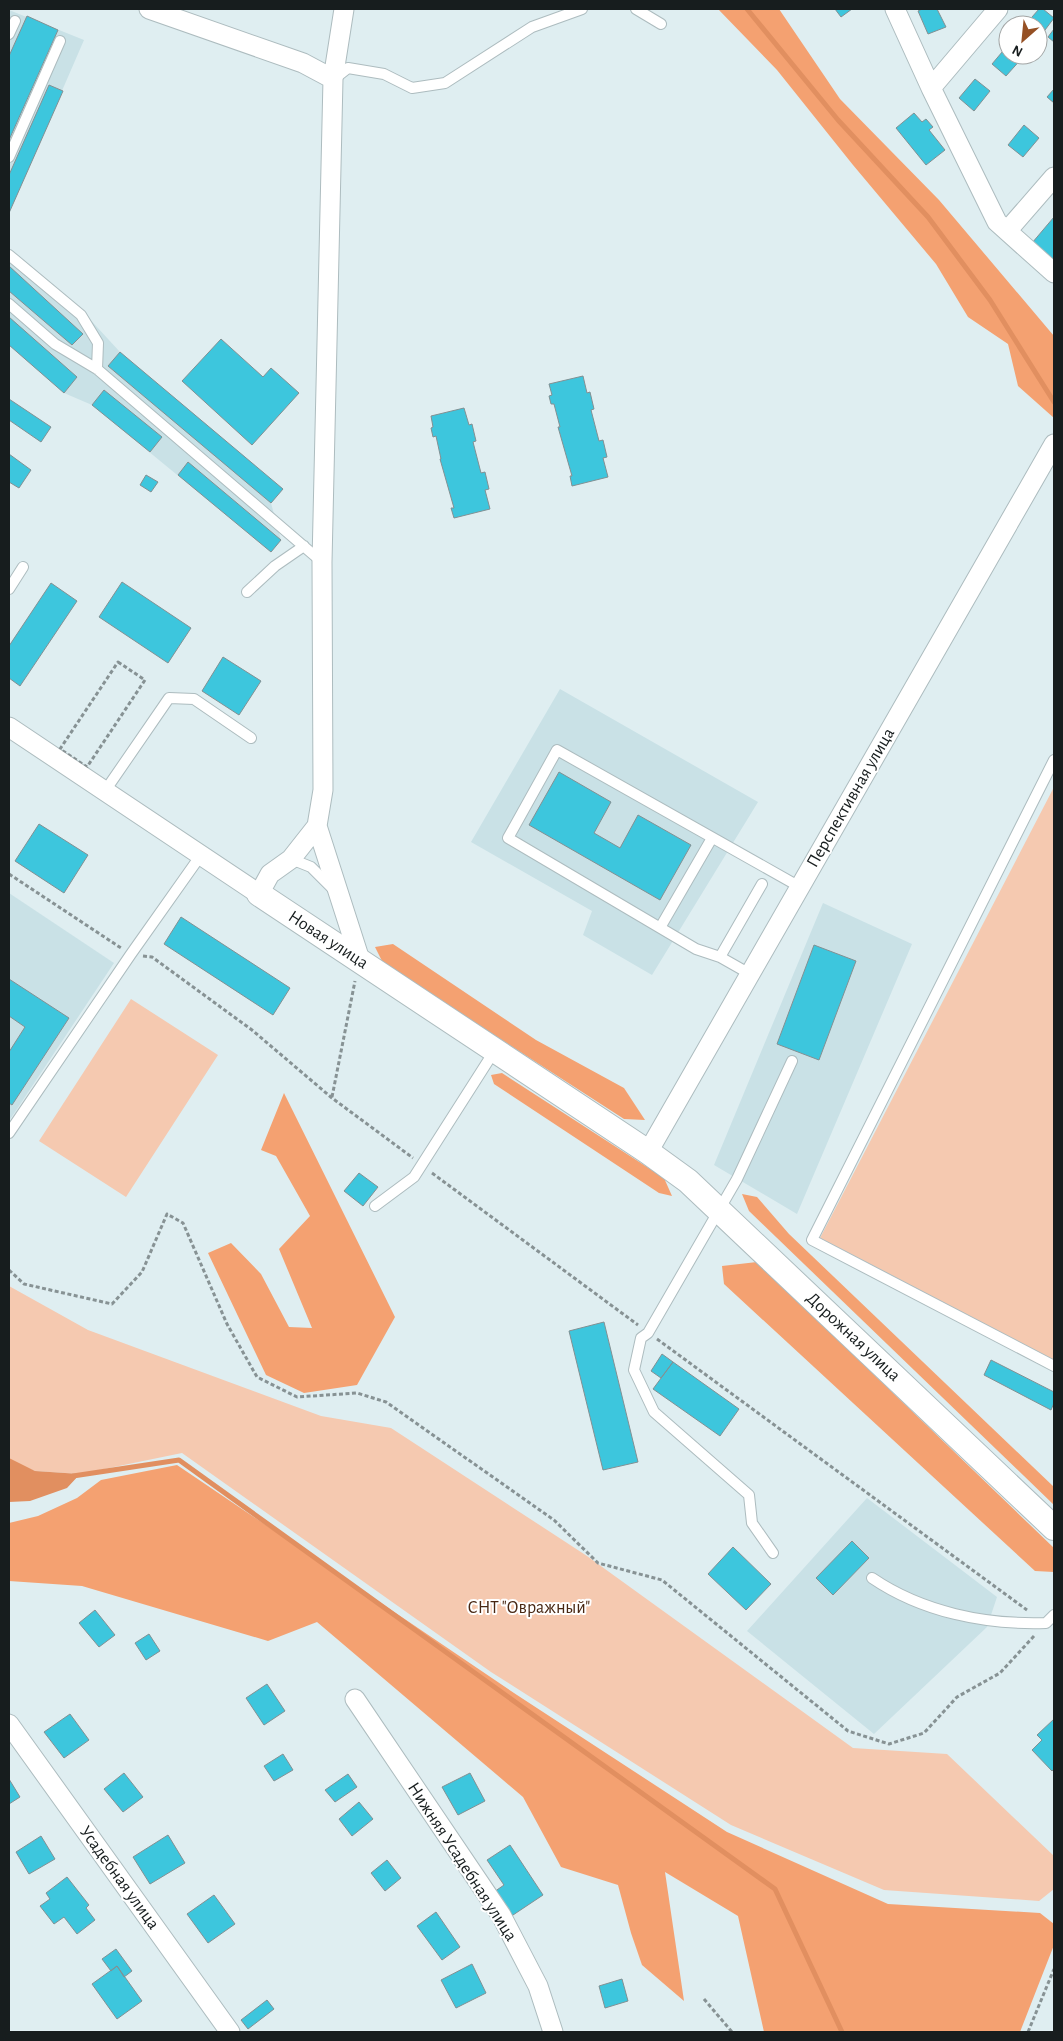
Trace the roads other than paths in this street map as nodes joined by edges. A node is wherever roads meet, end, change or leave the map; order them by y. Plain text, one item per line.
1 (149, 9) edge
2 (344, 9) edge
3 (582, 9) edge
4 (636, 9) edge
5 (895, 9) edge
6 (998, 9) edge
7 (15, 21) dead end
8 (661, 24) dead end
9 (9, 34) edge
10 (60, 41) dead end
11 (333, 79) junction
12 (931, 88) junction
13 (9, 157) edge
14 (1054, 177) edge
15 (1007, 231) junction
16 (9, 254) edge
17 (1054, 273) edge
18 (9, 304) edge
19 (97, 368) junction
20 (1054, 444) edge
21 (304, 546) junction
22 (322, 562) junction
23 (24, 567) dead end
24 (9, 588) edge
25 (247, 592) dead end
26 (10, 729) edge
27 (251, 738) dead end
28 (1054, 760) edge
29 (105, 791) junction
30 (317, 826) junction
31 (712, 838) junction
32 (200, 855) junction
33 (291, 859) junction
34 (762, 884) dead end
35 (800, 887) junction
36 (337, 893) junction
37 (259, 894) junction
38 (660, 926) junction
39 (720, 957) junction
40 (360, 960) junction
41 (750, 974) junction
42 (495, 1050) junction
43 (792, 1061) dead end
44 (9, 1133) edge
45 (648, 1152) junction
46 (375, 1206) dead end
47 (720, 1211) junction
48 (1054, 1366) edge
49 (1054, 1528) edge
50 (773, 1553) dead end
51 (872, 1578) dead end
52 (1054, 1615) edge
53 (355, 1699) dead end
54 (9, 1724) edge
55 (230, 2032) edge
56 (553, 2032) edge

1 - 11 street
2 - 11 street
3 - 11 lane
4 - 8 lane
5 - 12 street
6 - 12 street
7 - 9 lane
10 - 13 lane
11 - 22 street
12 - 15 street
14 - 15 street
15 - 17 street
16 - 19 lane
18 - 19 lane
19 - 21 lane
20 - 35 street, Перспективная улица
21 - 22 lane
21 - 25 lane
22 - 30 street
23 - 24 lane
26 - 29 street, Новая улица
27 - 29 lane
28 - 48 lane
29 - 32 street, Новая улица
30 - 33 street
30 - 36 street
31 - 35 lane
31 - 38 lane
31 - 38 lane
32 - 37 street, Новая улица
32 - 44 lane
33 - 36 lane
33 - 37 street
34 - 39 lane
35 - 41 street, Перспективная улица
36 - 40 street
37 - 40 street, Новая улица
38 - 39 lane
39 - 41 lane
40 - 42 street, Новая улица
41 - 45 street, Перспективная улица
42 - 45 street, Новая улица
42 - 46 lane
43 - 47 lane
45 - 47 street, Дорожная улица
47 - 49 street, Дорожная улица
47 - 50 lane
51 - 52 lane
53 - 56 street, Нижняя Усадебная улица
54 - 55 street, Усадебная улица

